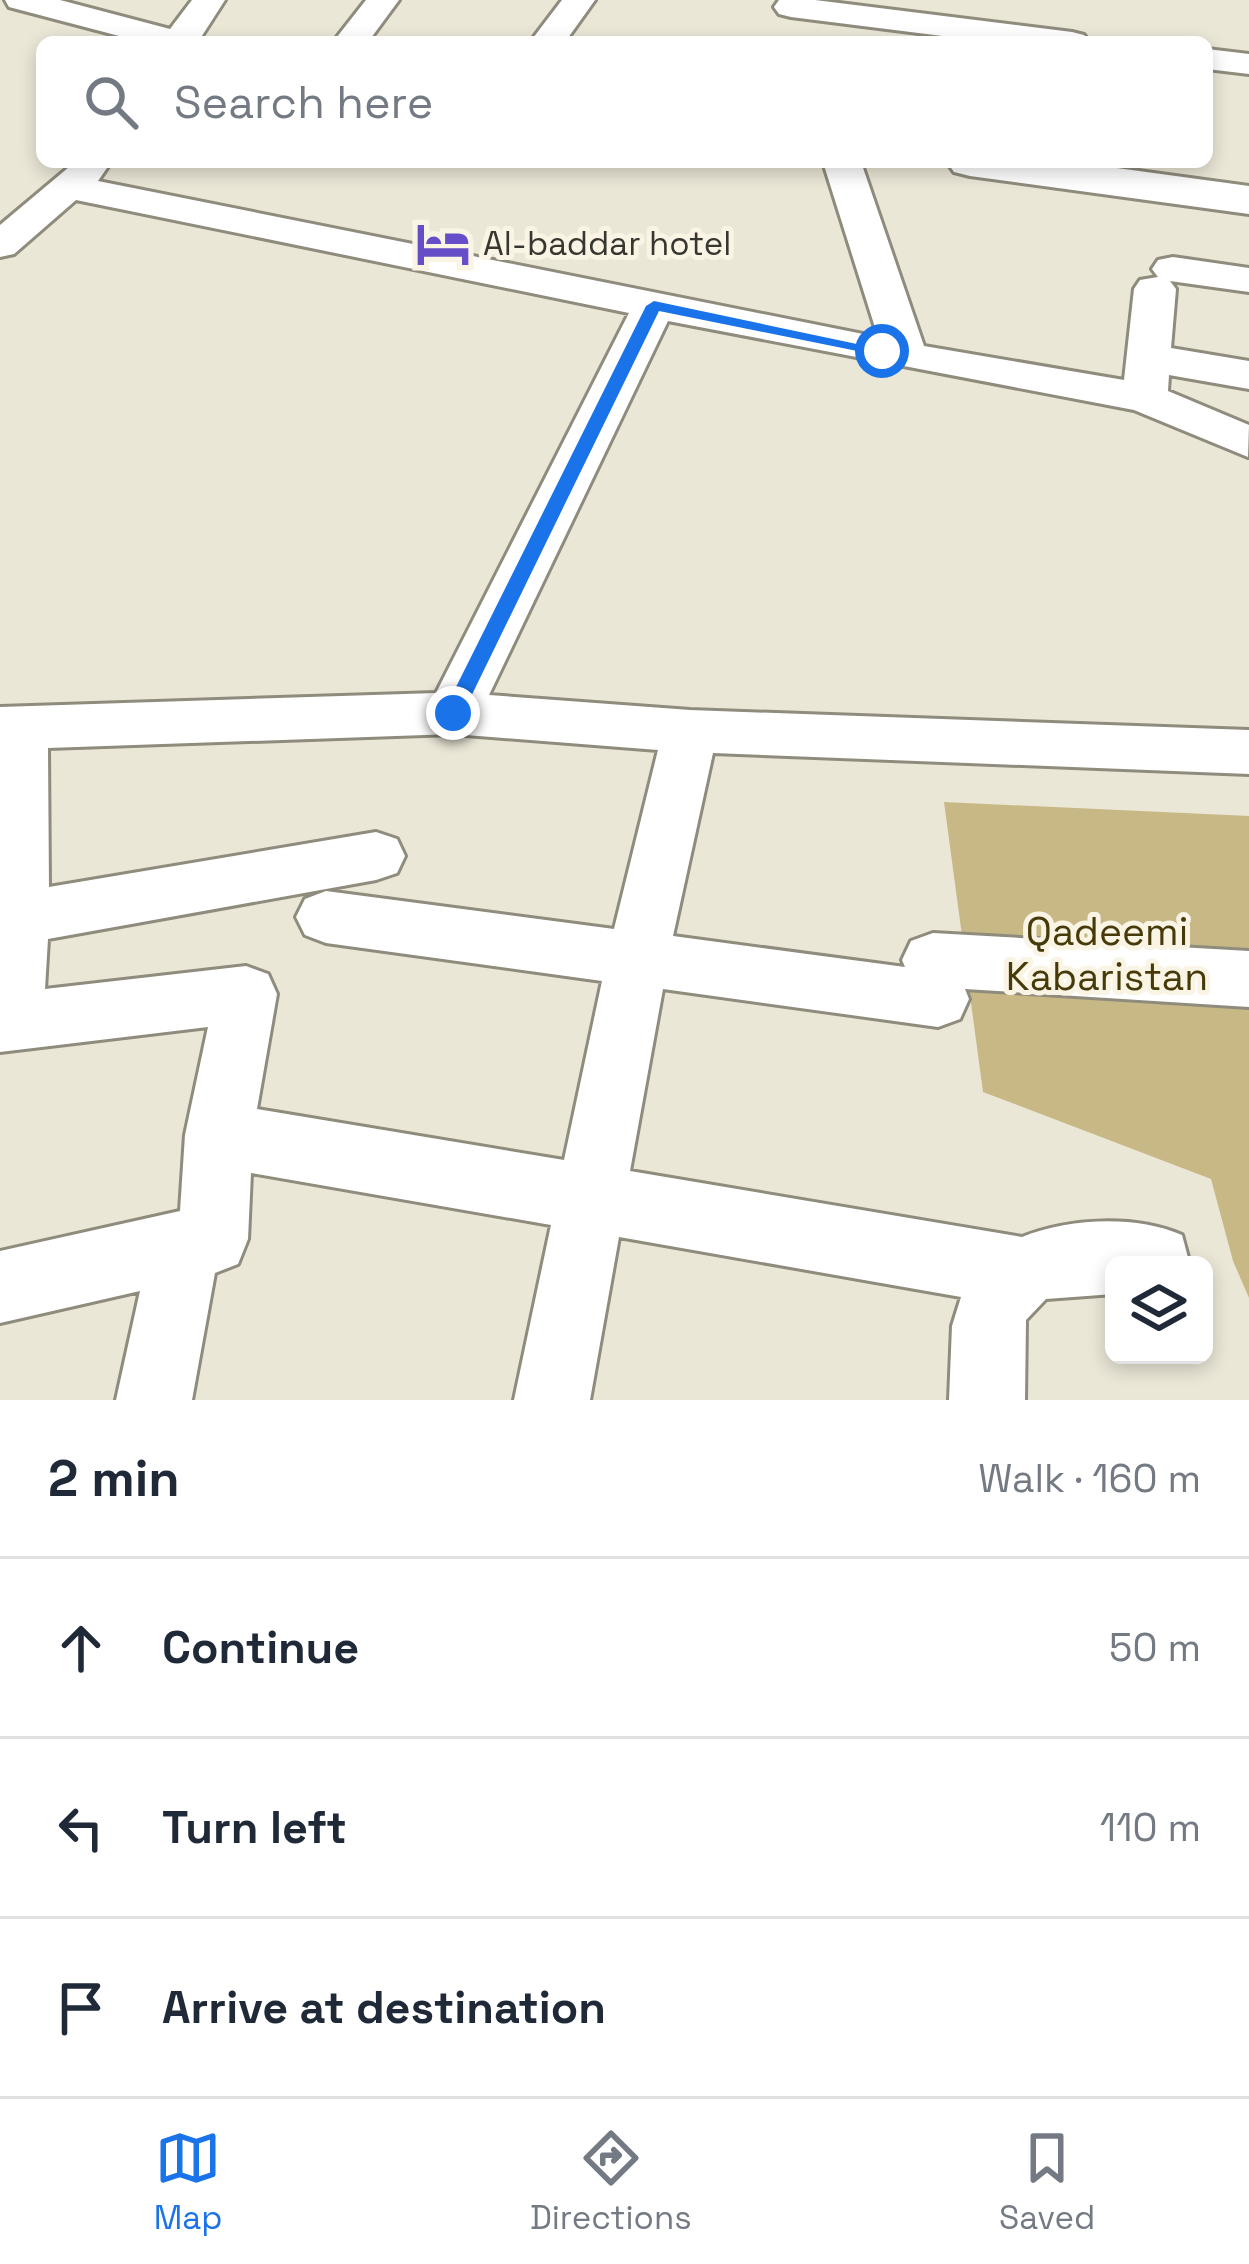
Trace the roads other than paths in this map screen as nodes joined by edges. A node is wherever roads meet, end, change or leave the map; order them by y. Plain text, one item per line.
1 (21, 0) edge
2 (209, 0) edge
3 (383, 0) edge
4 (579, 0) edge
5 (790, 3) edge
6 (71, 6) edge
7 (162, 36) edge
8 (184, 36) edge
9 (355, 36) edge
10 (552, 36) edge
11 (801, 36) edge
12 (1029, 36) edge
13 (1213, 60) edge
14 (1249, 64) edge
15 (844, 168) edge
16 (1014, 168) edge
17 (83, 174) edge
18 (1249, 200) edge
19 (0, 245) edge
20 (1249, 280) edge
21 (654, 306) junction
22 (907, 356) junction
23 (1249, 375) edge
24 (1147, 378) junction
25 (1248, 442) edge
26 (453, 713) junction
27 (10, 727) edge
28 (690, 731) junction
29 (1249, 752) edge
30 (10, 838) edge
31 (376, 856) dead end
32 (326, 917) dead end
33 (19, 918) junction
34 (637, 959) junction
35 (1249, 979) edge
36 (6, 1022) edge
37 (219, 1135) junction
38 (591, 1198) junction
39 (184, 1249) junction
40 (1105, 1260) edge
41 (1018, 1270) junction
42 (0, 1287) edge
43 (154, 1400) edge
44 (552, 1400) edge
45 (987, 1400) edge

1 - 6 street
2 - 8 street
3 - 9 street
4 - 10 street
5 - 11 street
5 - 12 street
6 - 7 street
13 - 14 street
15 - 22 street
16 - 18 main road
17 - 19 street
17 - 21 street
20 - 24 street
21 - 22 street
21 - 26 street
22 - 24 street
23 - 24 street
24 - 25 street
26 - 27 street
26 - 28 street
27 - 30 street
28 - 29 street
28 - 34 street
30 - 33 street
31 - 33 street
32 - 34 street
33 - 36 street
34 - 35 street
34 - 38 street
36 - 37 street
37 - 38 street
37 - 39 street
38 - 41 street
38 - 44 street
39 - 42 street
39 - 43 street
40 - 41 street
41 - 45 street

